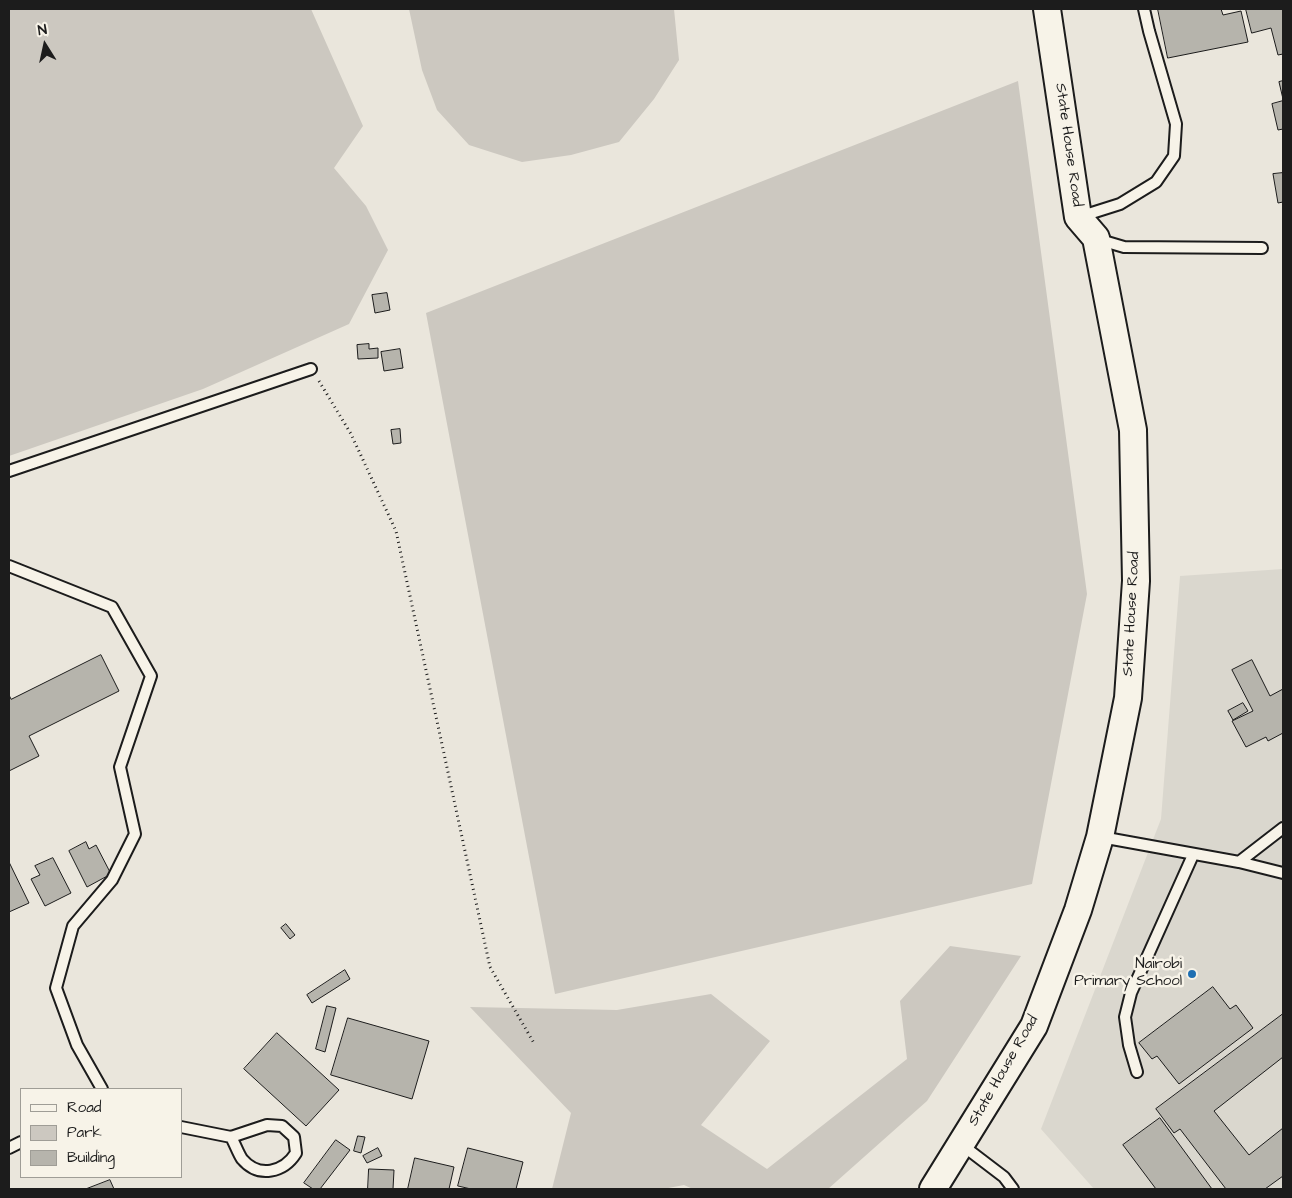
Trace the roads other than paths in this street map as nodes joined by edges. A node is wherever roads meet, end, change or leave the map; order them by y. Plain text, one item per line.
1 (1047, 9) edge
2 (1144, 9) edge
3 (1078, 217) junction
4 (1096, 238) junction
5 (1262, 248) dead end
6 (311, 369) road end
7 (9, 471) edge
8 (9, 566) edge
9 (1283, 828) edge
10 (1100, 837) junction
11 (1193, 855) junction
12 (1239, 862) junction
13 (1283, 873) edge
14 (1137, 1072) dead end
15 (101, 1088) edge
16 (182, 1127) edge
17 (231, 1137) junction
18 (962, 1144) junction
19 (933, 1189) edge
20 (1013, 1189) edge

1 - 3 street, State House Road
2 - 3 lane
3 - 4 street, State House Road
4 - 5 lane
4 - 10 street, State House Road
6 - 7 lane
8 - 15 lane
9 - 12 lane
10 - 11 lane
10 - 18 street, State House Road
11 - 12 lane
11 - 14 lane
12 - 13 lane
16 - 17 lane
17 - 17 lane
18 - 19 street, State House Road
18 - 20 lane

